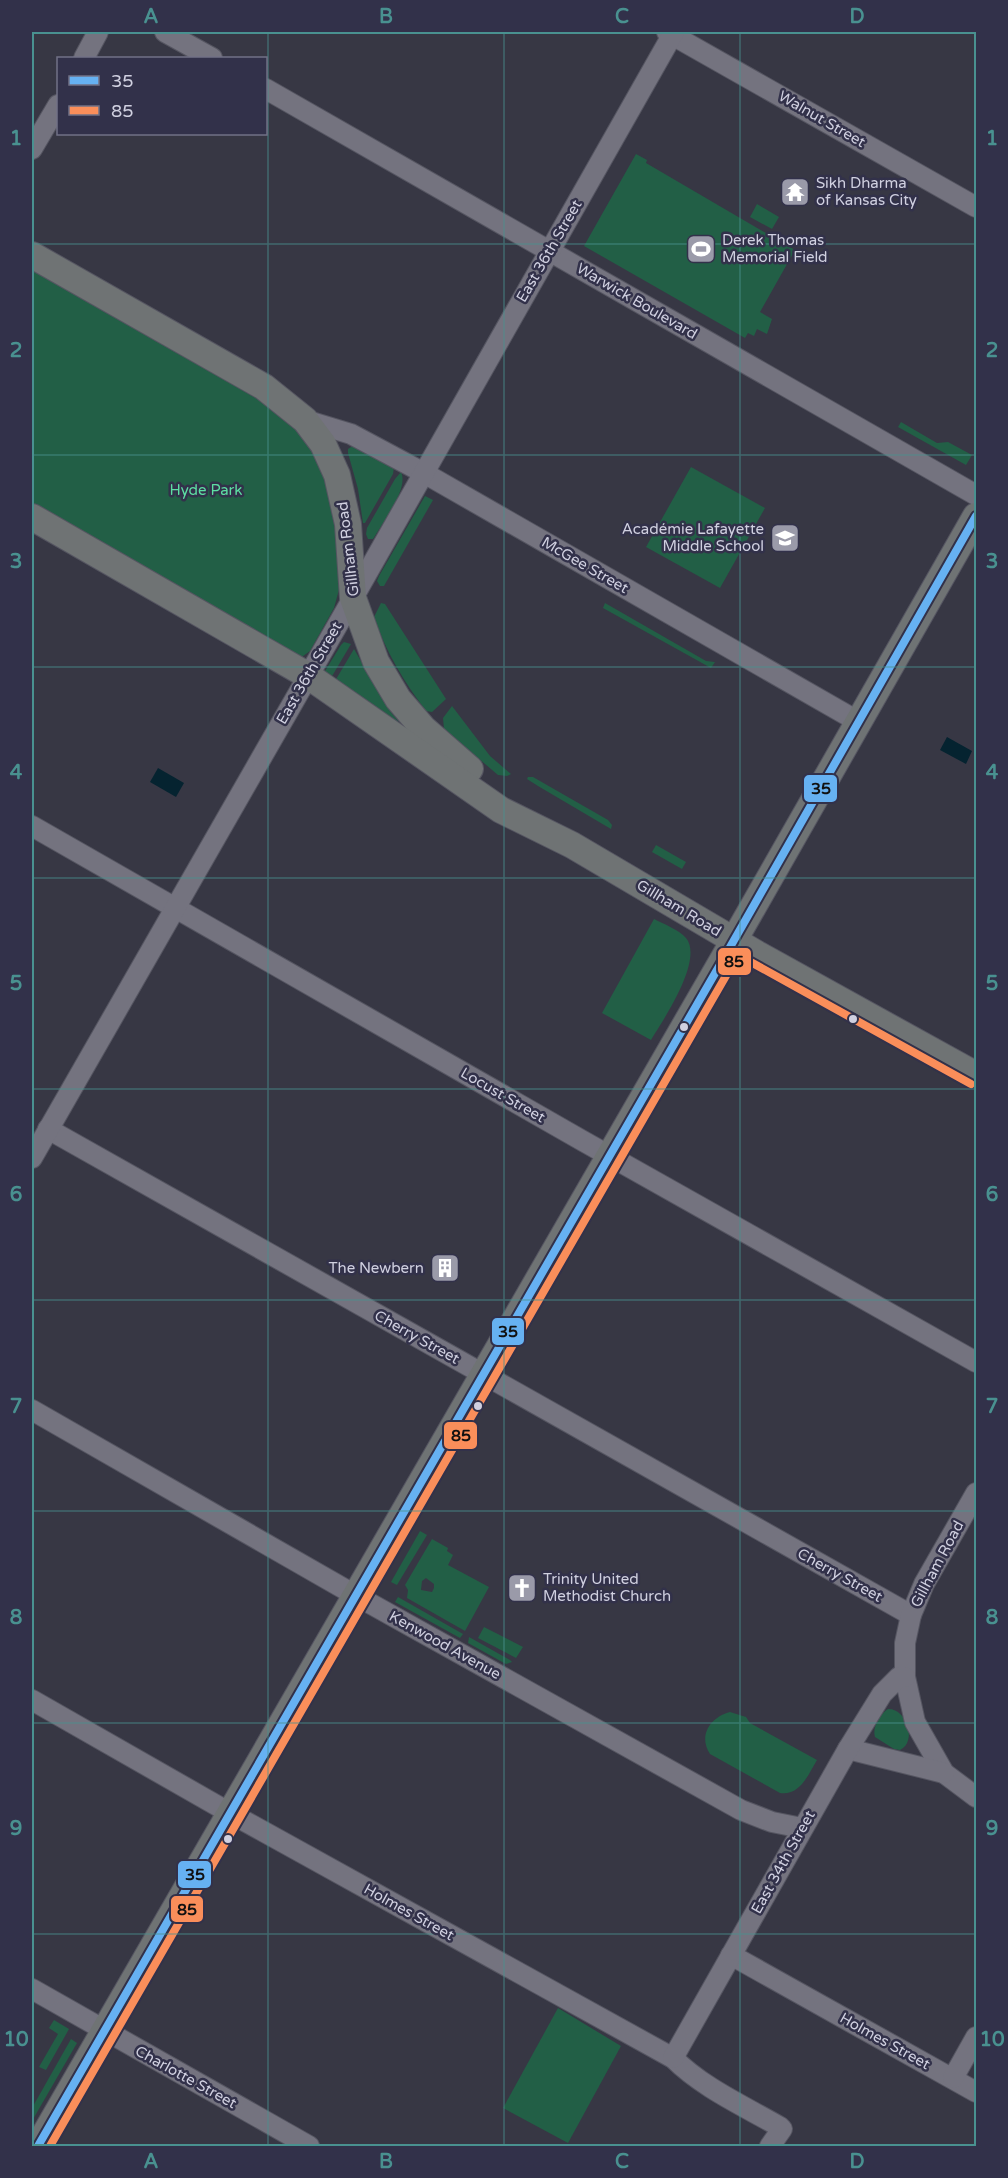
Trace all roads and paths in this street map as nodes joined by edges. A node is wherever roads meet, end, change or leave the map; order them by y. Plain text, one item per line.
1 (98, 32) edge
2 (165, 32) edge
3 (671, 32) edge
4 (85, 57) edge
5 (210, 57) edge
6 (267, 90) edge
7 (57, 107) edge
8 (32, 149) edge
9 (976, 207) edge
10 (549, 251) junction
11 (32, 255) edge
12 (305, 420) junction
13 (424, 473) junction
14 (976, 495) edge
15 (976, 516) edge
16 (32, 517) edge
17 (353, 598) junction
18 (307, 675) junction
19 (859, 722) junction
20 (32, 826) edge
21 (572, 845) junction
22 (173, 908) junction
23 (734, 941) junction
24 (976, 1074) edge
25 (48, 1129) junction
26 (609, 1156) junction
27 (32, 1158) edge
28 (976, 1362) edge
29 (482, 1374) junction
30 (32, 1410) edge
31 (976, 1493) edge
32 (355, 1595) junction
33 (911, 1615) junction
34 (904, 1677) junction
35 (32, 1700) edge
36 (848, 1749) junction
37 (944, 1773) junction
38 (976, 1797) edge
39 (230, 1813) junction
40 (802, 1828) junction
41 (732, 1955) junction
42 (32, 1989) edge
43 (104, 2031) junction
44 (976, 2037) edge
45 (673, 2058) junction
46 (952, 2078) junction
47 (976, 2092) edge
48 (38, 2146) edge
49 (309, 2146) edge
50 (770, 2146) edge

1 - 4 street
2 - 5 street
3 - 9 street, Walnut Street
3 - 10 street, East 36th Street
6 - 10 street, Warwick Boulevard
7 - 8 street
10 - 13 street, East 36th Street
10 - 14 street, Warwick Boulevard
11 - 12 main road, Gillham Road
12 - 13 street, McGee Street
12 - 17 main road, Gillham Road
13 - 17 street, East 36th Street
13 - 19 street, McGee Street
15 - 19 main road
16 - 18 main road, Gillham Road
17 - 18 street, East 36th Street
17 - 21 main road, Gillham Road
18 - 21 main road, Gillham Road
18 - 22 street, East 36th Street
19 - 23 main road
20 - 22 street, Locust Street
21 - 23 main road, Gillham Road
22 - 25 street, East 36th Street
22 - 26 street, Locust Street
23 - 24 main road, Gillham Road
23 - 26 main road
25 - 27 street, East 36th Street
25 - 29 street, Cherry Street
26 - 28 street, Locust Street
26 - 29 main road
29 - 32 main road
29 - 33 street, Cherry Street
30 - 32 street, Kenwood Avenue
31 - 33 street, Gillham Road
32 - 39 main road
32 - 40 street, Kenwood Avenue
33 - 34 street, Gillham Road
34 - 36 street, East 34th Street
34 - 37 street, Gillham Road
35 - 39 street, Holmes Street
36 - 37 street, Gillham Road
36 - 40 street, East 34th Street
37 - 38 street, Gillham Road
39 - 43 main road
39 - 45 street, Holmes Street
40 - 41 street, East 34th Street
41 - 45 street, East 34th Street
41 - 46 street, Holmes Street
42 - 43 street, Charlotte Street
43 - 48 main road
43 - 49 street, Charlotte Street
44 - 46 street
45 - 50 street, Holmes Street
46 - 47 street, Holmes Street

